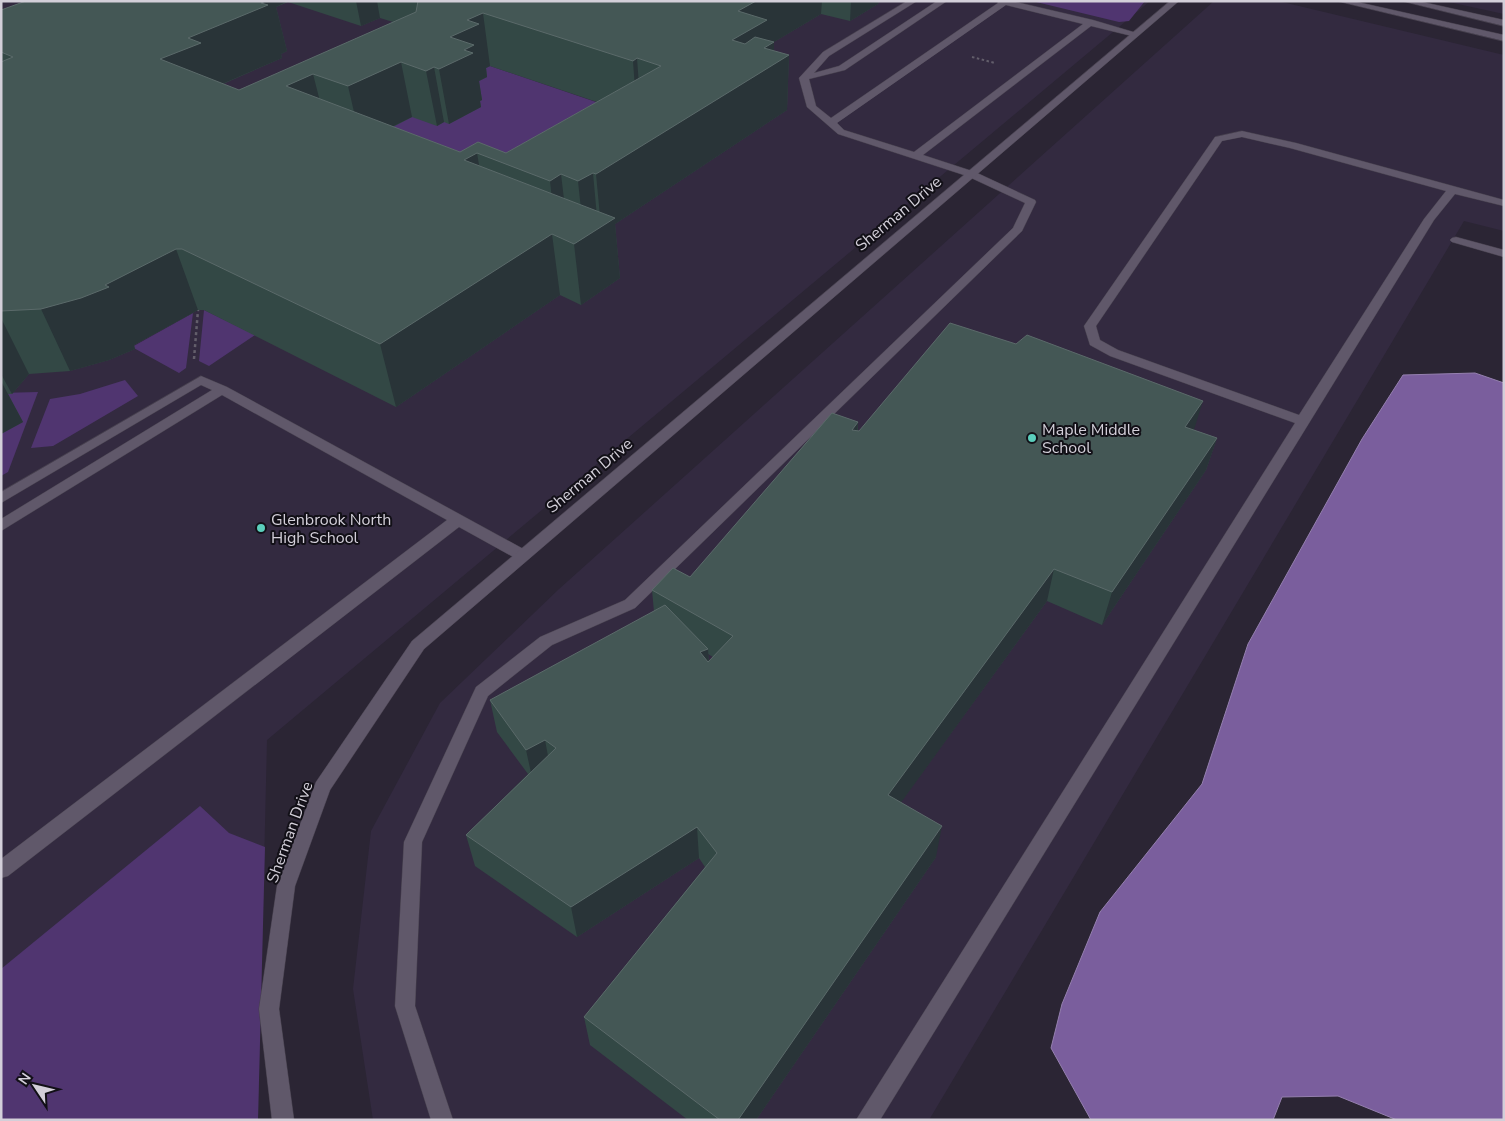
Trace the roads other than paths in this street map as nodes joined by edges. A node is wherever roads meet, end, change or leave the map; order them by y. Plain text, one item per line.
1 (913, 1) edge
2 (942, 1) edge
3 (1175, 1) edge
4 (1341, 1) edge
5 (1406, 1) edge
6 (1003, 2) edge
7 (1090, 22) junction
8 (1504, 23) edge
9 (1136, 34) junction
10 (1504, 38) edge
11 (804, 78) junction
12 (830, 123) junction
13 (916, 156) junction
14 (971, 174) junction
15 (1453, 190) junction
16 (1504, 203) edge
17 (1456, 240) dead end
18 (1504, 254) edge
19 (222, 390) junction
20 (1302, 421) junction
21 (1, 498) edge
22 (459, 519) junction
23 (1, 526) edge
24 (522, 555) junction
25 (1, 870) edge
26 (282, 1120) edge
27 (442, 1120) edge
28 (867, 1120) edge

1 - 11 street
2 - 11 street
3 - 9 street, Sherman Drive
4 - 10 street
5 - 8 street
6 - 7 street
6 - 12 street
7 - 9 street
7 - 13 street
9 - 14 street, Sherman Drive
11 - 12 street
12 - 13 street
13 - 14 street
14 - 24 street, Sherman Drive
14 - 27 street
15 - 16 street
15 - 20 street
15 - 20 street
17 - 18 street
19 - 21 street
19 - 22 street
19 - 23 street
20 - 28 street
22 - 24 street
22 - 25 street
24 - 26 street, Sherman Drive

